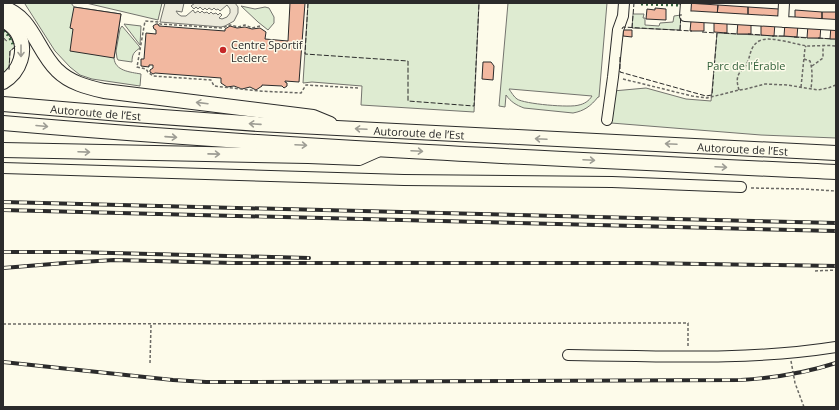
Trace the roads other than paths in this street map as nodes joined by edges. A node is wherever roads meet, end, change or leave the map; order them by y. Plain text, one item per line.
1 (3, 3) edge
2 (624, 3) edge
3 (686, 3) edge
4 (784, 3) edge
5 (3, 8) edge
6 (3, 20) edge
7 (782, 22) junction
8 (836, 25) edge
9 (3, 82) edge
10 (140, 95) junction
11 (3, 104) edge
12 (607, 120) dead end
13 (3, 123) edge
14 (336, 127) junction
15 (378, 149) junction
16 (3, 150) edge
17 (836, 153) edge
18 (3, 168) edge
19 (836, 172) edge
20 (741, 187) road end
21 (836, 347) edge
22 (568, 355) dead end

1 - 10 highway
2 - 12 street
3 - 7 street
4 - 7 street
5 - 10 highway
6 -> 9 highway
7 - 8 street
14 -> 10 highway
14 -> 11 highway, Autoroute de l’Est
13 -> 15 highway, Autoroute de l’Est
17 -> 14 highway, Autoroute de l’Est
16 -> 15 highway
15 -> 19 highway, Autoroute de l’Est
18 - 20 street
21 - 22 street

